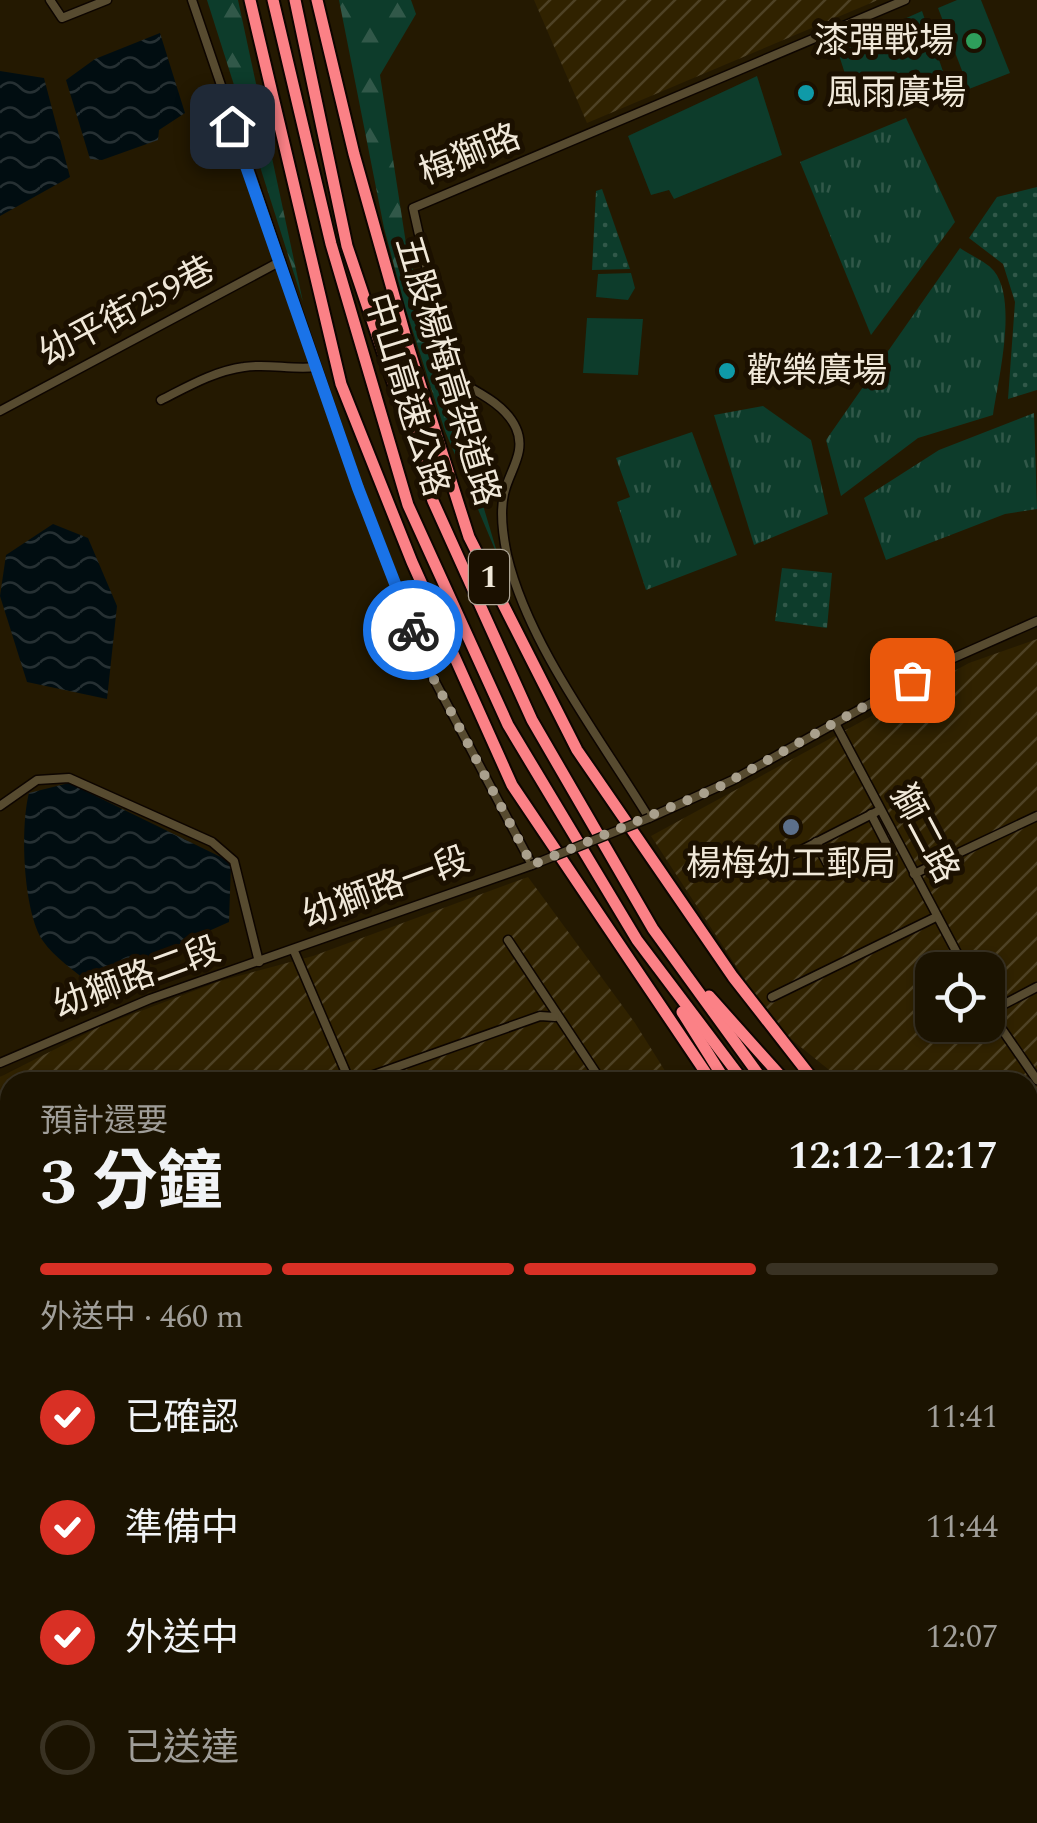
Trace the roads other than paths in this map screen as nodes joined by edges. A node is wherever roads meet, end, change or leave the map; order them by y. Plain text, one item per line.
1 (50, 0) edge
2 (107, 0) edge
3 (192, 0) edge
4 (250, 0) edge
5 (273, 0) edge
6 (295, 0) edge
7 (317, 0) edge
8 (905, 0) edge
9 (281, 262) junction
10 (316, 367) junction
11 (161, 400) dead end
12 (0, 411) edge
13 (1037, 620) edge
14 (834, 723) junction
15 (0, 806) edge
16 (876, 812) junction
17 (1037, 816) edge
18 (649, 818) junction
19 (816, 842) junction
20 (776, 863) dead end
21 (532, 865) junction
22 (914, 874) junction
23 (936, 918) junction
24 (508, 940) dead end
25 (637, 940) junction
26 (666, 947) junction
27 (294, 951) junction
28 (956, 952) edge
29 (260, 962) junction
30 (1037, 987) edge
31 (772, 997) dead end
32 (1005, 1002) edge
33 (556, 1016) junction
34 (1005, 1034) edge
35 (0, 1063) edge
36 (348, 1072) edge
37 (380, 1072) edge
38 (595, 1072) edge
39 (705, 1072) edge
40 (720, 1072) edge
41 (736, 1072) edge
42 (757, 1072) edge
43 (777, 1072) edge
44 (807, 1072) edge
45 (1031, 1072) edge

1 - 2 street
3 - 9 street
4 - 39 highway, 1
5 - 25 highway, 中山高速公路 / 1
6 - 26 highway, 中山高速公路 / 1
7 - 44 highway, 五股楊梅高架道路 / 1
8 - 18 street, 梅獅路
9 - 10 street
9 - 12 street, 幼平街259巷
10 - 11 street
10 - 21 street
13 - 14 street, 幼獅路一段
14 - 16 street, 獅二路
14 - 18 street, 幼獅路一段
15 - 29 street
16 - 19 street
16 - 19 street
16 - 22 street, 獅二路
17 - 22 street
18 - 21 street, 幼獅路一段, bridge
19 - 20 street
21 - 27 street, 幼獅路一段
22 - 23 street, 獅二路
23 - 28 street, 獅二路
23 - 31 street
24 - 33 street
25 - 40 highway
25 - 41 highway, 中山高速公路 / 1
26 - 42 highway, 中山高速公路 / 1
26 - 43 highway
27 - 29 street, 幼獅路二段
27 - 36 street
29 - 35 street, 幼獅路二段
30 - 32 street
33 - 37 street
33 - 38 street
34 - 45 street

